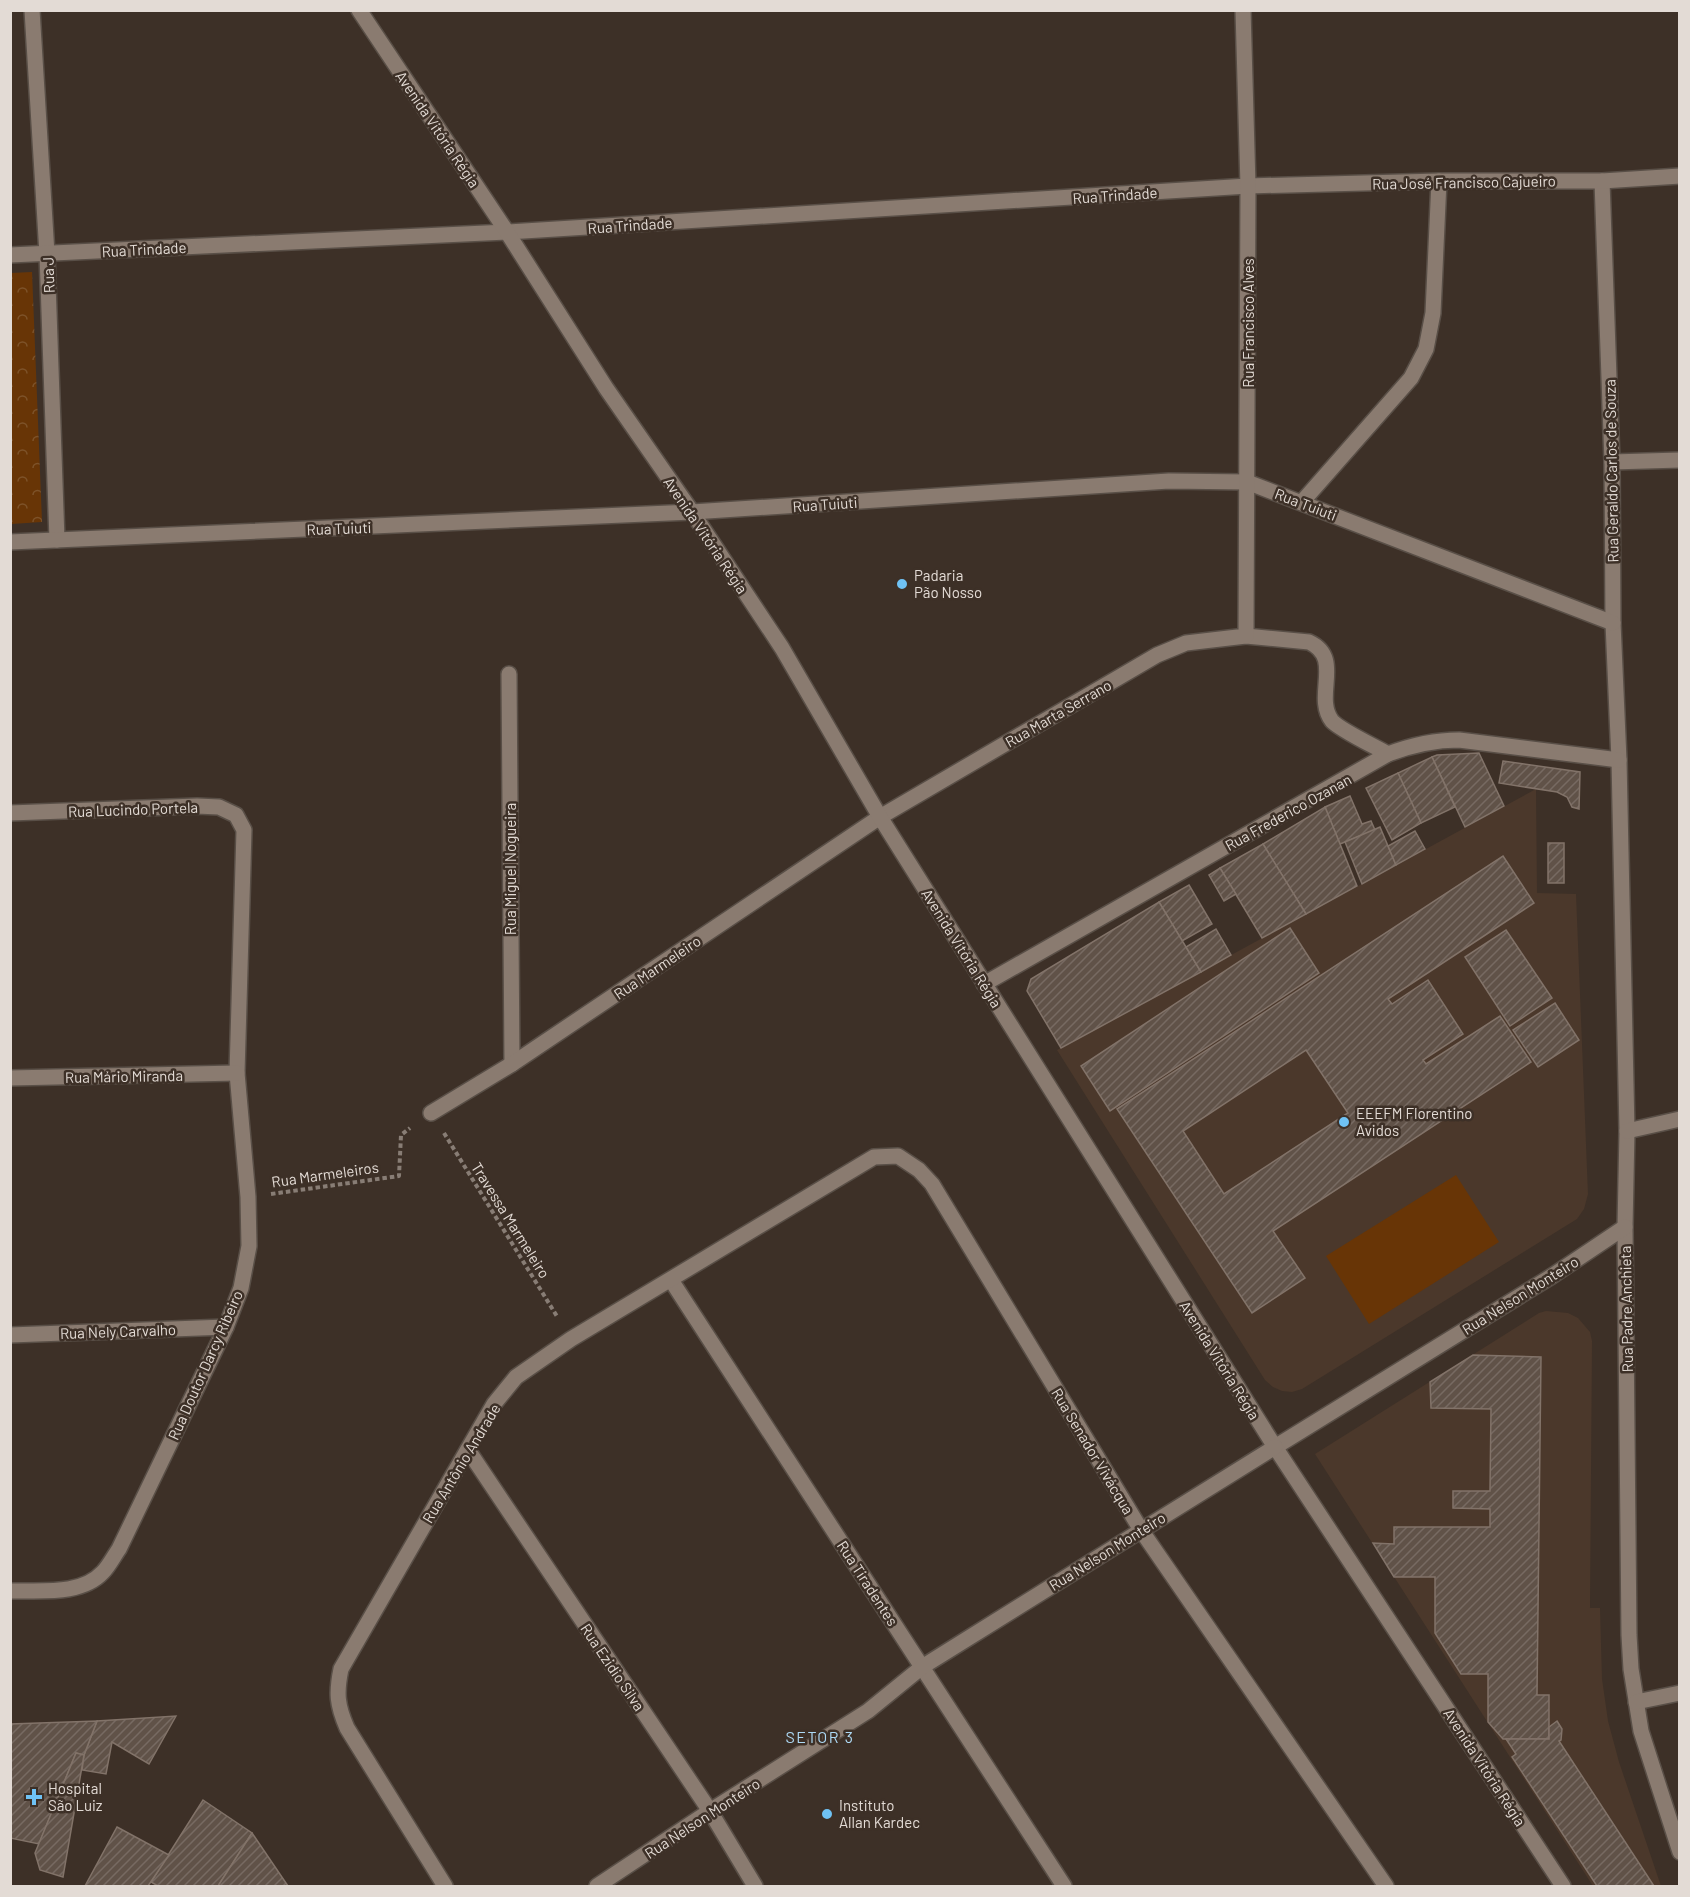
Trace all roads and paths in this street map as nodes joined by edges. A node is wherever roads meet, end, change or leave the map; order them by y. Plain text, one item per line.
1 (32, 10) edge
2 (359, 10) edge
3 (1243, 10) edge
4 (1680, 176) edge
5 (1439, 181) junction
6 (1602, 181) junction
7 (1248, 186) junction
8 (507, 232) junction
9 (47, 254) junction
10 (10, 255) edge
11 (1680, 460) edge
12 (1612, 462) junction
13 (1247, 482) junction
14 (1302, 502) junction
15 (692, 512) junction
16 (57, 540) junction
17 (10, 542) edge
18 (1613, 623) junction
19 (1246, 636) junction
20 (509, 675) dead end
21 (1388, 754) junction
22 (1618, 760) junction
23 (10, 813) edge
24 (880, 817) junction
25 (244, 830) joint
26 (984, 984) junction
27 (512, 1064) junction
28 (237, 1073) junction
29 (10, 1078) edge
30 (431, 1113) junction
31 (1680, 1119) edge
32 (1627, 1131) junction
33 (874, 1156) joint
34 (248, 1197) junction
35 (1625, 1227) junction
36 (671, 1280) junction
37 (226, 1327) junction
38 (10, 1335) edge
39 (571, 1339) junction
40 (1275, 1447) junction
41 (468, 1449) junction
42 (1141, 1530) junction
43 (10, 1591) edge
44 (922, 1667) junction
45 (1680, 1692) edge
46 (1636, 1702) junction
47 (710, 1811) junction
48 (1680, 1852) edge
49 (445, 1887) edge
50 (597, 1887) edge
51 (755, 1887) edge
52 (1064, 1887) edge
53 (1386, 1887) edge
54 (1563, 1887) edge

1 - 9 street, Rua J
2 - 8 street, Avenida Vitória Régia
3 - 7 street, Rua Francisco Alves
4 - 6 street, Rua José Francisco Cajueiro
5 - 6 street, Rua José Francisco Cajueiro
5 - 7 street, Rua José Francisco Cajueiro
5 - 14 street
6 - 12 street, Rua Geraldo Carlos de Souza
7 - 8 street, Rua Trindade
7 - 13 street, Rua Francisco Alves
8 - 9 street, Rua Trindade
8 - 15 street, Avenida Vitória Régia
9 - 10 street, Rua Trindade
9 - 16 street, Rua J
11 - 12 street
12 - 18 street, Rua Geraldo Carlos de Souza
13 - 14 street, Rua Tuiuti
13 - 15 street, Rua Tuiuti
13 - 19 street, Rua Francisco Alves
14 - 18 street, Rua Tuiuti
15 - 16 street, Rua Tuiuti
15 - 24 street, Avenida Vitória Régia
16 - 17 street, Rua Tuiuti
18 - 22 street, Rua Geraldo Carlos de Souza
19 - 21 street, Rua Marta Serrano
19 - 24 street, Rua Marta Serrano
20 - 27 street, Rua Miguel Nogueira
21 - 22 street, Rua Frederico Ozanan
21 - 26 street, Rua Frederico Ozanan
22 - 32 street, Rua Padre Anchieta
23 - 25 street, Rua Lucindo Portela
24 - 26 street, Avenida Vitória Régia
24 - 27 street, Rua Marmeleiro
25 - 28 street, Rua Doutor Darcy Ribeiro
26 - 40 street, Avenida Vitória Régia
27 - 30 street, Rua Marmeleiro
28 - 29 street, Rua Mário Miranda
28 - 34 street, Rua Doutor Darcy Ribeiro
30 - 34 path, Rua Marmeleiros
30 - 39 path, Travessa Marmeleiro
31 - 32 street
32 - 35 street, Rua Padre Anchieta
33 - 36 street, Rua Antônio Andrade
33 - 42 street, Rua Senador Vivácqua
34 - 37 street, Rua Doutor Darcy Ribeiro
35 - 40 street, Rua Nelson Monteiro
35 - 46 street, Rua Padre Anchieta
36 - 39 street, Rua Antônio Andrade
36 - 44 street, Rua Tiradentes
37 - 38 street, Rua Nely Carvalho
37 - 43 street, Rua Doutor Darcy Ribeiro
39 - 41 street, Rua Antônio Andrade
40 - 42 street, Rua Nelson Monteiro
40 - 54 street, Avenida Vitória Régia
41 - 47 street, Rua Ezidio Silva
41 - 49 street, Rua Antônio Andrade
42 - 44 street, Rua Nelson Monteiro
42 - 53 street, Rua Senador Vivácqua
44 - 47 street, Rua Nelson Monteiro
44 - 52 street, Rua Tiradentes
45 - 46 street
46 - 48 street, Rua Padre Anchieta
47 - 50 street, Rua Nelson Monteiro
47 - 51 street, Rua Ezidio Silva

